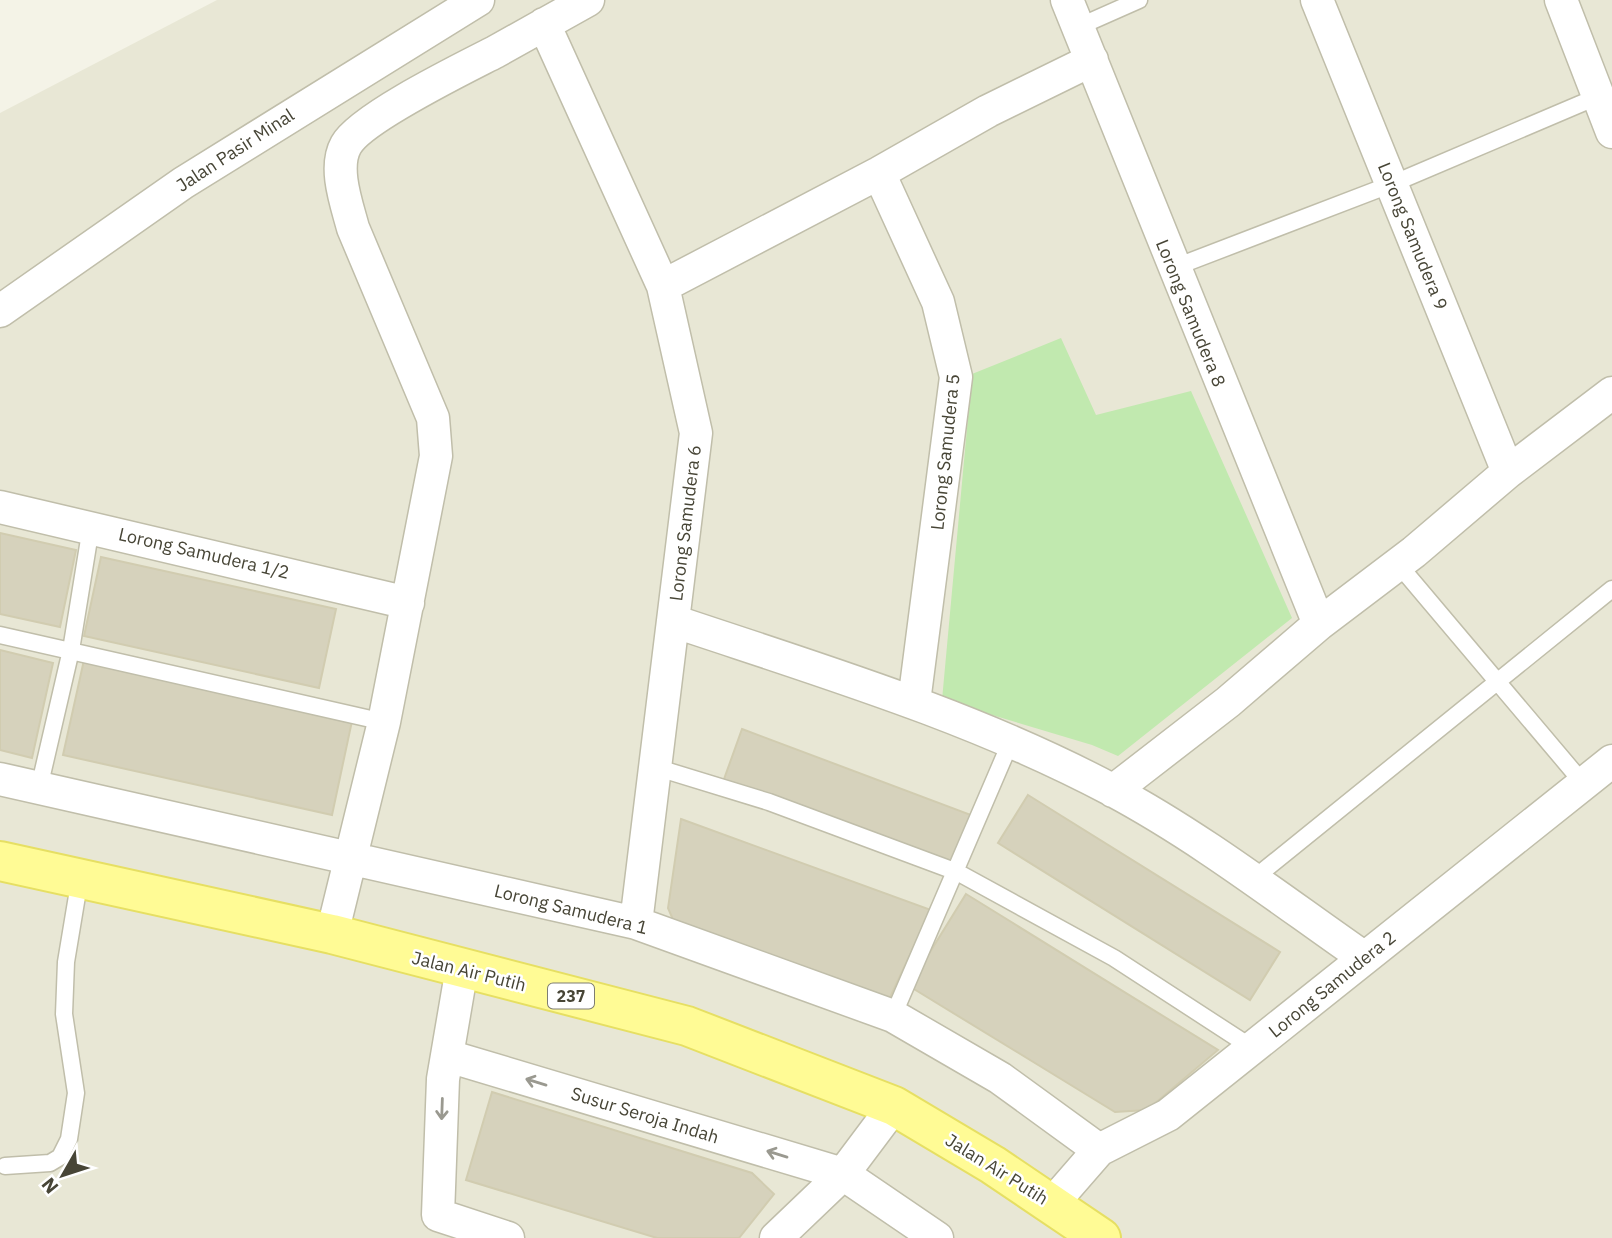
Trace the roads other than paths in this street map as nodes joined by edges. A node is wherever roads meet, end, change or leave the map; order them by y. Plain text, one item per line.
1 (478, 0) edge
2 (588, 0) edge
3 (1139, 0) edge
4 (1317, 0) edge
5 (1561, 0) edge
6 (1073, 13) edge
7 (544, 24) junction
8 (429, 29) junction
9 (1092, 60) junction
10 (456, 71) junction
11 (1599, 96) junction
12 (1612, 132) edge
13 (879, 173) junction
14 (1392, 184) junction
15 (1173, 268) junction
16 (663, 286) junction
17 (0, 311) edge
18 (1612, 393) edge
19 (1508, 472) junction
20 (0, 507) edge
21 (91, 527) junction
22 (1398, 564) junction
23 (1612, 589) edge
24 (408, 603) junction
25 (673, 621) junction
26 (1319, 624) junction
27 (0, 635) edge
28 (71, 650) junction
29 (1498, 681) junction
30 (914, 702) junction
31 (384, 722) junction
32 (1011, 741) junction
33 (1612, 761) edge
34 (655, 766) junction
35 (0, 779) edge
36 (1584, 783) junction
37 (39, 788) junction
38 (1113, 791) junction
39 (350, 859) junction
40 (0, 861) edge
41 (957, 872) junction
42 (80, 878) junction
43 (1252, 880) junction
44 (636, 923) junction
45 (332, 934) junction
46 (1363, 957) junction
47 (463, 968) junction
48 (893, 1016) junction
49 (1254, 1049) junction
50 (448, 1056) junction
51 (894, 1106) junction
52 (1099, 1150) junction
53 (5, 1166) dead end
54 (843, 1174) junction
55 (1052, 1204) junction
56 (438, 1226) edge
57 (508, 1238) edge
58 (776, 1238) edge
59 (937, 1238) edge
60 (1101, 1238) edge

1 - 8 street, Jalan Pasir Minal
2 - 7 street
3 - 6 lane
4 - 14 street, Lorong Samudera 9
5 - 11 street
6 - 9 street, Lorong Samudera 8
7 - 10 street
7 - 16 street, Lorong Samudera 6
8 - 10 street
8 - 17 street, Jalan Pasir Minal
9 - 13 street
9 - 15 street, Lorong Samudera 8
10 - 24 street
11 - 12 street
11 - 14 lane
13 - 16 street
13 - 30 street, Lorong Samudera 5
14 - 15 lane
14 - 19 street, Lorong Samudera 9
15 - 26 street, Lorong Samudera 8
16 - 25 street, Lorong Samudera 6
18 - 19 street
19 - 22 street
20 - 21 street, Lorong Samudera 1/2
21 - 24 street, Lorong Samudera 1/2
21 - 28 lane
22 - 26 street
22 - 29 lane
23 - 29 lane
24 - 31 street
25 - 30 street
25 - 34 street, Lorong Samudera 6
26 - 38 street
27 - 28 lane
28 - 31 lane
28 - 37 lane
29 - 36 lane
29 - 43 lane
30 - 32 street
31 - 39 street
32 - 38 street
32 - 41 lane
33 - 36 street, Lorong Samudera 2
34 - 41 lane
34 - 44 street, Lorong Samudera 6
35 - 37 street, Lorong Samudera 1
36 - 46 street, Lorong Samudera 2
37 - 39 street, Lorong Samudera 1
38 - 43 street
39 - 44 street, Lorong Samudera 1
39 - 45 street
40 - 42 main road, Jalan Air Putih / 237
41 - 48 lane
41 - 49 lane
42 - 45 main road, Jalan Air Putih / 237
42 - 53 lane
43 - 46 street
44 - 48 street, Lorong Samudera 1
45 - 47 main road, Jalan Air Putih / 237
46 - 49 street, Lorong Samudera 2
47 - 50 street
47 - 51 main road, Jalan Air Putih / 237
48 - 52 street, Lorong Samudera 1
49 - 52 street, Lorong Samudera 2
54 -> 50 street, Susur Seroja Indah
50 -> 56 street
51 - 54 street
51 - 55 main road, Jalan Air Putih / 237
52 - 55 street, Lorong Samudera 2
54 - 58 street
54 - 59 street, Susur Seroja Indah
55 - 60 main road, Jalan Air Putih / 237
56 - 57 street

